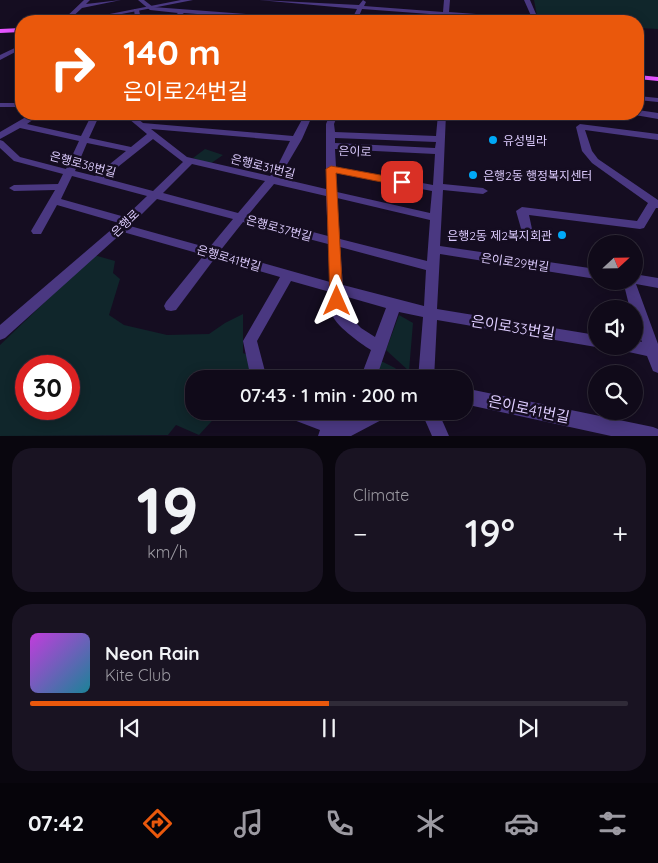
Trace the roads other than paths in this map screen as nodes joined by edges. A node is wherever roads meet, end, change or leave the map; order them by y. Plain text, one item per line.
1 (88, 0) edge
2 (118, 0) edge
3 (141, 0) edge
4 (190, 0) edge
5 (263, 0) edge
6 (364, 0) edge
7 (447, 0) edge
8 (527, 0) edge
9 (283, 1) edge
10 (82, 6) junction
11 (277, 7) dead end
12 (360, 7) junction
13 (149, 8) junction
14 (136, 10) junction
15 (182, 12) junction
16 (271, 12) dead end
17 (446, 13) junction
18 (72, 15) edge
19 (109, 15) edge
20 (137, 15) edge
21 (178, 15) edge
22 (213, 15) edge
23 (268, 15) edge
24 (357, 15) edge
25 (471, 15) edge
26 (533, 15) edge
27 (0, 27) edge
28 (15, 28) edge
29 (15, 29) edge
30 (0, 31) edge
31 (15, 50) edge
32 (0, 58) edge
33 (644, 73) edge
34 (658, 74) edge
35 (644, 78) edge
36 (658, 79) edge
37 (644, 99) edge
38 (658, 100) edge
39 (0, 105) edge
40 (15, 105) edge
41 (644, 115) edge
42 (658, 116) edge
43 (28, 120) edge
44 (93, 120) edge
45 (134, 120) edge
46 (306, 120) edge
47 (332, 120) edge
48 (442, 120) edge
49 (20, 125) junction
50 (140, 125) junction
51 (4, 134) edge
52 (153, 134) junction
53 (658, 137) edge
54 (84, 139) junction
55 (297, 139) junction
56 (440, 139) junction
57 (0, 143) edge
58 (331, 144) junction
59 (132, 150) junction
60 (440, 152) junction
61 (4, 154) edge
62 (190, 161) junction
63 (331, 169) junction
64 (68, 173) junction
65 (96, 180) junction
66 (270, 181) junction
67 (62, 187) junction
68 (14, 188) dead end
69 (437, 188) junction
70 (483, 191) dead end
71 (331, 195) junction
72 (154, 196) junction
73 (55, 201) junction
74 (656, 204) edge
75 (241, 218) junction
76 (436, 218) junction
77 (124, 224) junction
78 (526, 229) dead end
79 (37, 231) dead end
80 (334, 242) junction
81 (434, 249) junction
82 (213, 254) junction
83 (432, 267) junction
84 (588, 273) edge
85 (288, 275) junction
86 (643, 280) edge
87 (658, 283) edge
88 (337, 289) junction
89 (631, 290) edge
90 (394, 305) junction
91 (171, 306) dead end
92 (430, 313) junction
93 (0, 334) edge
94 (588, 340) edge
95 (379, 348) junction
96 (655, 351) edge
97 (658, 366) edge
98 (258, 370) edge
99 (371, 370) edge
100 (427, 370) edge
101 (473, 398) edge
102 (315, 420) edge
103 (353, 420) edge
104 (365, 420) edge
105 (433, 420) edge
106 (350, 428) junction
107 (326, 436) edge
108 (440, 436) edge
109 (653, 436) edge

1 - 10 street
2 - 10 street
3 - 13 street
4 - 13 street
5 - 9 street
6 - 12 street
7 - 17 street
8 - 26 street
9 - 11 street
9 - 12 street
10 - 18 street
12 - 17 street
12 - 24 street
13 - 14 street
13 - 15 street
14 - 19 street
14 - 20 street
15 - 21 street
15 - 22 street
16 - 23 street
17 - 25 street
27 - 28 main road
29 - 30 main road
31 - 32 street
33 - 34 main road
35 - 36 main road
37 - 38 street
39 - 40 street
41 - 42 street
43 - 49 street
44 - 54 street
45 - 50 street
46 - 55 street
47 - 58 street
48 - 56 street
49 - 51 street
49 - 54 street
50 - 52 street
50 - 55 street
52 - 59 street
52 - 62 street
53 - 74 street
54 - 59 street
54 - 64 street
55 - 66 street
56 - 58 street
56 - 60 street
57 - 61 street, 은행로38번길
58 - 60 street, 은이로
58 - 63 street
59 - 65 street
60 - 69 street
61 - 64 street, 은행로38번길
62 - 66 street, 은행로31번길
62 - 72 street, 은행로
63 - 69 street
63 - 71 street
64 - 65 street, 은행로38번길
64 - 67 street
65 - 72 street, 은행로38번길
66 - 71 street, 은행로31번길
66 - 75 street
67 - 68 street
67 - 73 street
69 - 70 street
69 - 76 street
71 - 76 street
71 - 80 street
72 - 75 street, 은행로37번길
72 - 77 street, 은행로
73 - 77 street, 은행로41번길
73 - 79 street
74 - 78 street
75 - 80 street, 은행로37번길
75 - 82 street
76 - 81 street
77 - 82 street, 은행로41번길
77 - 93 street, 은행로
80 - 83 street, 은행로37번길
80 - 88 street
81 - 83 street
81 - 84 street, 은이로29번길
82 - 85 street, 은행로41번길
82 - 91 street
83 - 92 street
85 - 88 street, 은행로41번길
85 - 98 street
86 - 87 street
88 - 90 street
88 - 95 street
89 - 96 street
90 - 92 street
90 - 95 street
92 - 94 street, 은이로33번길
92 - 100 street
95 - 99 street
96 - 97 street
101 - 109 street, 은이로41번길
102 - 106 street
103 - 106 street
104 - 106 street
105 - 108 street
106 - 107 street

